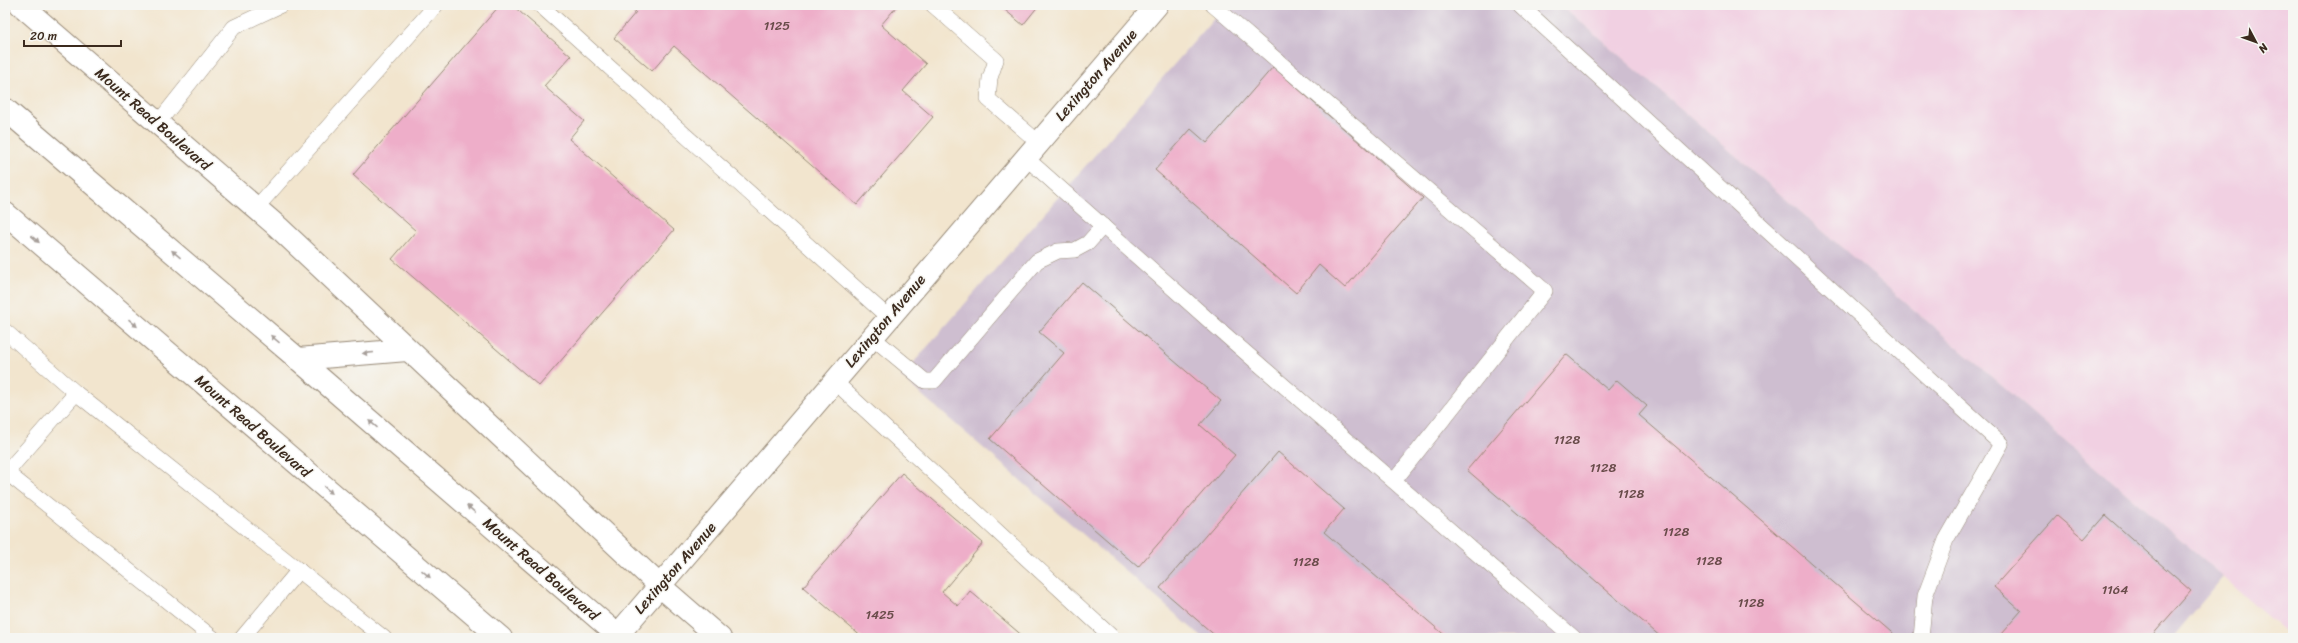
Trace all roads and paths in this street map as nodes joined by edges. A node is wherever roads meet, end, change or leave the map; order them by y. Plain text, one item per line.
1 (21, 5) edge
2 (281, 5) edge
3 (436, 5) edge
4 (540, 5) edge
5 (933, 5) edge
6 (1157, 5) edge
7 (1213, 5) edge
8 (1520, 5) edge
9 (5, 109) edge
10 (158, 123) junction
11 (1032, 150) junction
12 (256, 208) junction
13 (5, 213) edge
14 (1103, 226) junction
15 (888, 317) junction
16 (5, 331) edge
17 (872, 337) junction
18 (407, 350) junction
19 (298, 359) junction
20 (834, 381) junction
21 (76, 393) junction
22 (6, 473) edge
23 (1394, 481) junction
24 (298, 570) junction
25 (660, 586) junction
26 (618, 637) edge
27 (213, 638) edge
28 (242, 638) edge
29 (384, 638) edge
30 (501, 638) edge
31 (720, 638) edge
32 (1113, 638) edge
33 (1574, 638) edge
34 (1920, 638) edge

1 - 10 main road, Mount Read Boulevard
2 - 10 lane
3 - 12 lane
4 - 15 lane
5 - 11 lane
6 - 11 main road, Lexington Avenue
7 - 23 lane
8 - 34 lane
19 -> 9 main road, Mount Read Boulevard
10 - 12 main road, Mount Read Boulevard
11 - 14 lane
11 - 15 main road, Lexington Avenue
12 - 18 main road, Mount Read Boulevard
13 -> 30 main road, Mount Read Boulevard
14 - 17 lane
14 - 23 lane
15 - 17 main road, Lexington Avenue
16 - 21 lane
17 - 20 main road, Lexington Avenue
18 -> 19 main road
18 - 25 main road, Mount Read Boulevard
26 -> 19 main road, Mount Read Boulevard
20 - 25 main road, Lexington Avenue
20 - 32 lane
21 - 22 lane
21 - 24 lane
22 - 27 lane
23 - 33 lane
24 - 28 lane
24 - 29 lane
25 - 26 main road, Lexington Avenue
25 - 31 main road, Mount Read Boulevard

